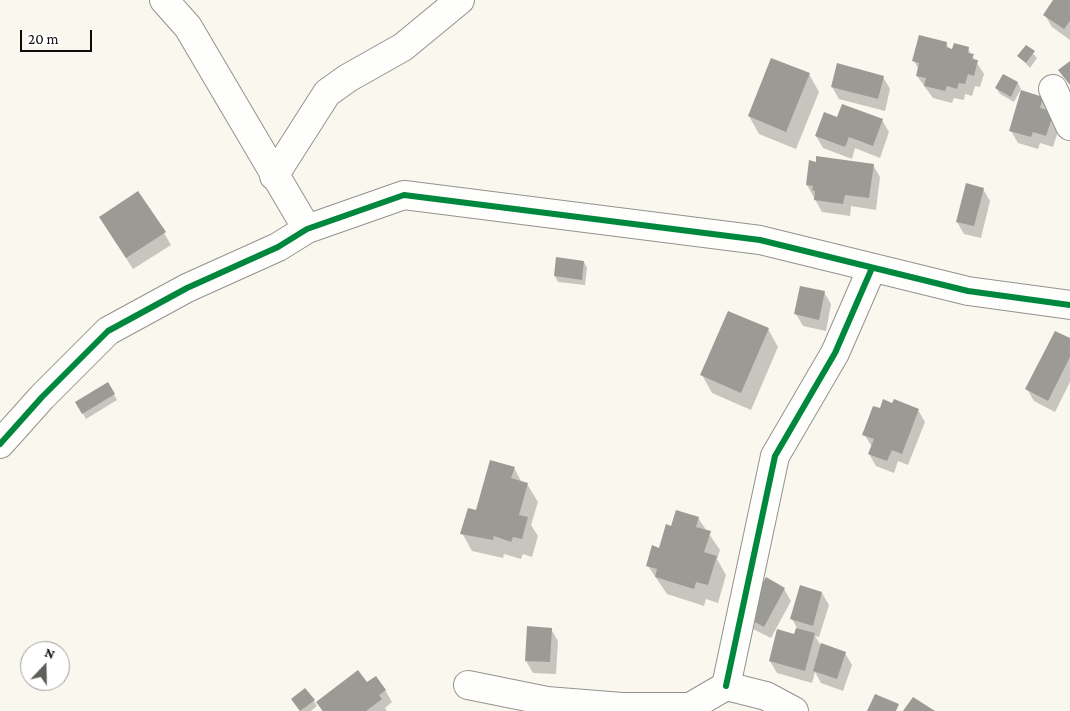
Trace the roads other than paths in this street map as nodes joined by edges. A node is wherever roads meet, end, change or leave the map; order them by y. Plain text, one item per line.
1 (164, 0) edge
2 (460, 0) edge
3 (1053, 89) dead end
4 (1070, 126) edge
5 (274, 176) junction
6 (308, 229) junction
7 (872, 268) junction
8 (1070, 305) edge
9 (0, 444) edge
10 (468, 685) dead end
11 (726, 686) junction
12 (794, 711) edge

1 - 5 street
2 - 5 street
3 - 4 street
5 - 6 street
6 - 7 street
6 - 9 street
7 - 8 street
7 - 11 street
10 - 11 street
11 - 12 street

